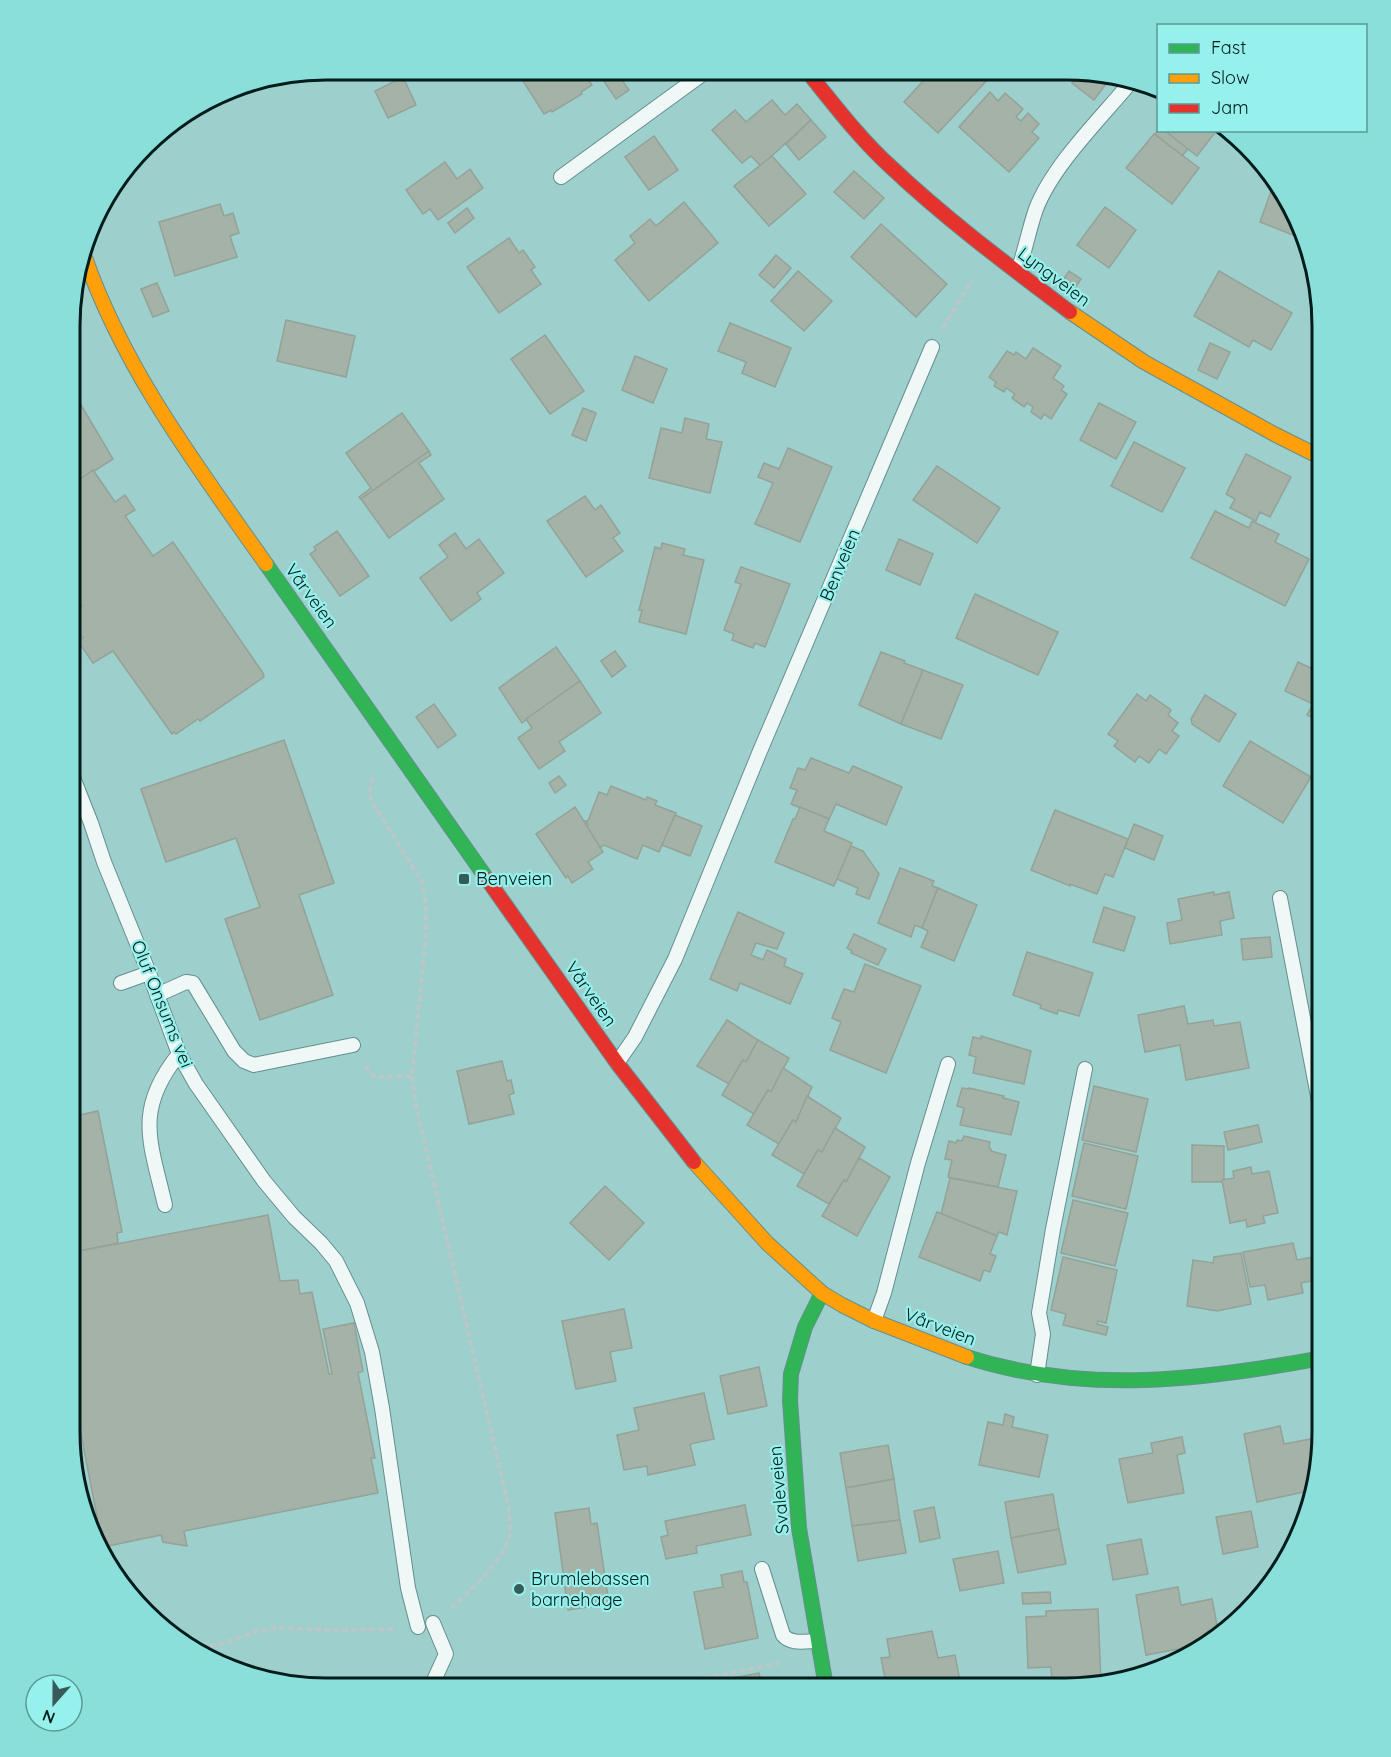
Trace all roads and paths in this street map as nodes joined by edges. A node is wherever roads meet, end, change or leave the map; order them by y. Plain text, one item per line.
1 (694, 80) edge
2 (814, 80) edge
3 (1126, 87) edge
4 (561, 177) dead end
5 (87, 266) edge
6 (1018, 273) junction
7 (975, 276) dead end
8 (932, 347) joint
9 (1312, 453) edge
10 (375, 777) dead end
11 (80, 794) edge
12 (1280, 898) dead end
13 (149, 973) junction
14 (121, 983) dead end
15 (157, 995) junction
16 (354, 1045) joint
17 (179, 1054) junction
18 (617, 1063) junction
19 (948, 1065) dead end
20 (1312, 1065) edge
21 (1085, 1070) dead end
22 (412, 1076) junction
23 (165, 1205) dead end
24 (822, 1293) junction
25 (874, 1321) junction
26 (1312, 1360) edge
27 (1037, 1375) junction
28 (762, 1569) dead end
29 (433, 1623) joint
30 (418, 1627) joint
31 (207, 1646) edge
32 (819, 1648) junction
33 (435, 1678) edge
34 (700, 1678) edge
35 (824, 1678) edge

1 - 4 lane
2 - 6 street, Lyngveien
3 - 6 lane
5 - 18 street, Vårveien
6 - 9 street, Lyngveien
7 - 8 path
8 - 18 lane, Benveien
10 - 22 path
11 - 13 lane, Oluf Onsums vei
12 - 20 lane
13 - 14 lane
13 - 15 lane, Oluf Onsums vei
15 - 16 lane
15 - 17 lane, Oluf Onsums vei
16 - 22 path
17 - 23 lane
17 - 30 lane, Oluf Onsums vei
18 - 24 street, Vårveien
19 - 25 lane
21 - 27 lane
22 - 29 path
24 - 25 street, Vårveien
24 - 32 street, Svaleveien
25 - 27 street, Vårveien
26 - 27 street, Vårveien
28 - 32 lane
29 - 33 lane
30 - 31 path
32 - 34 path
32 - 35 street, Svaleveien

